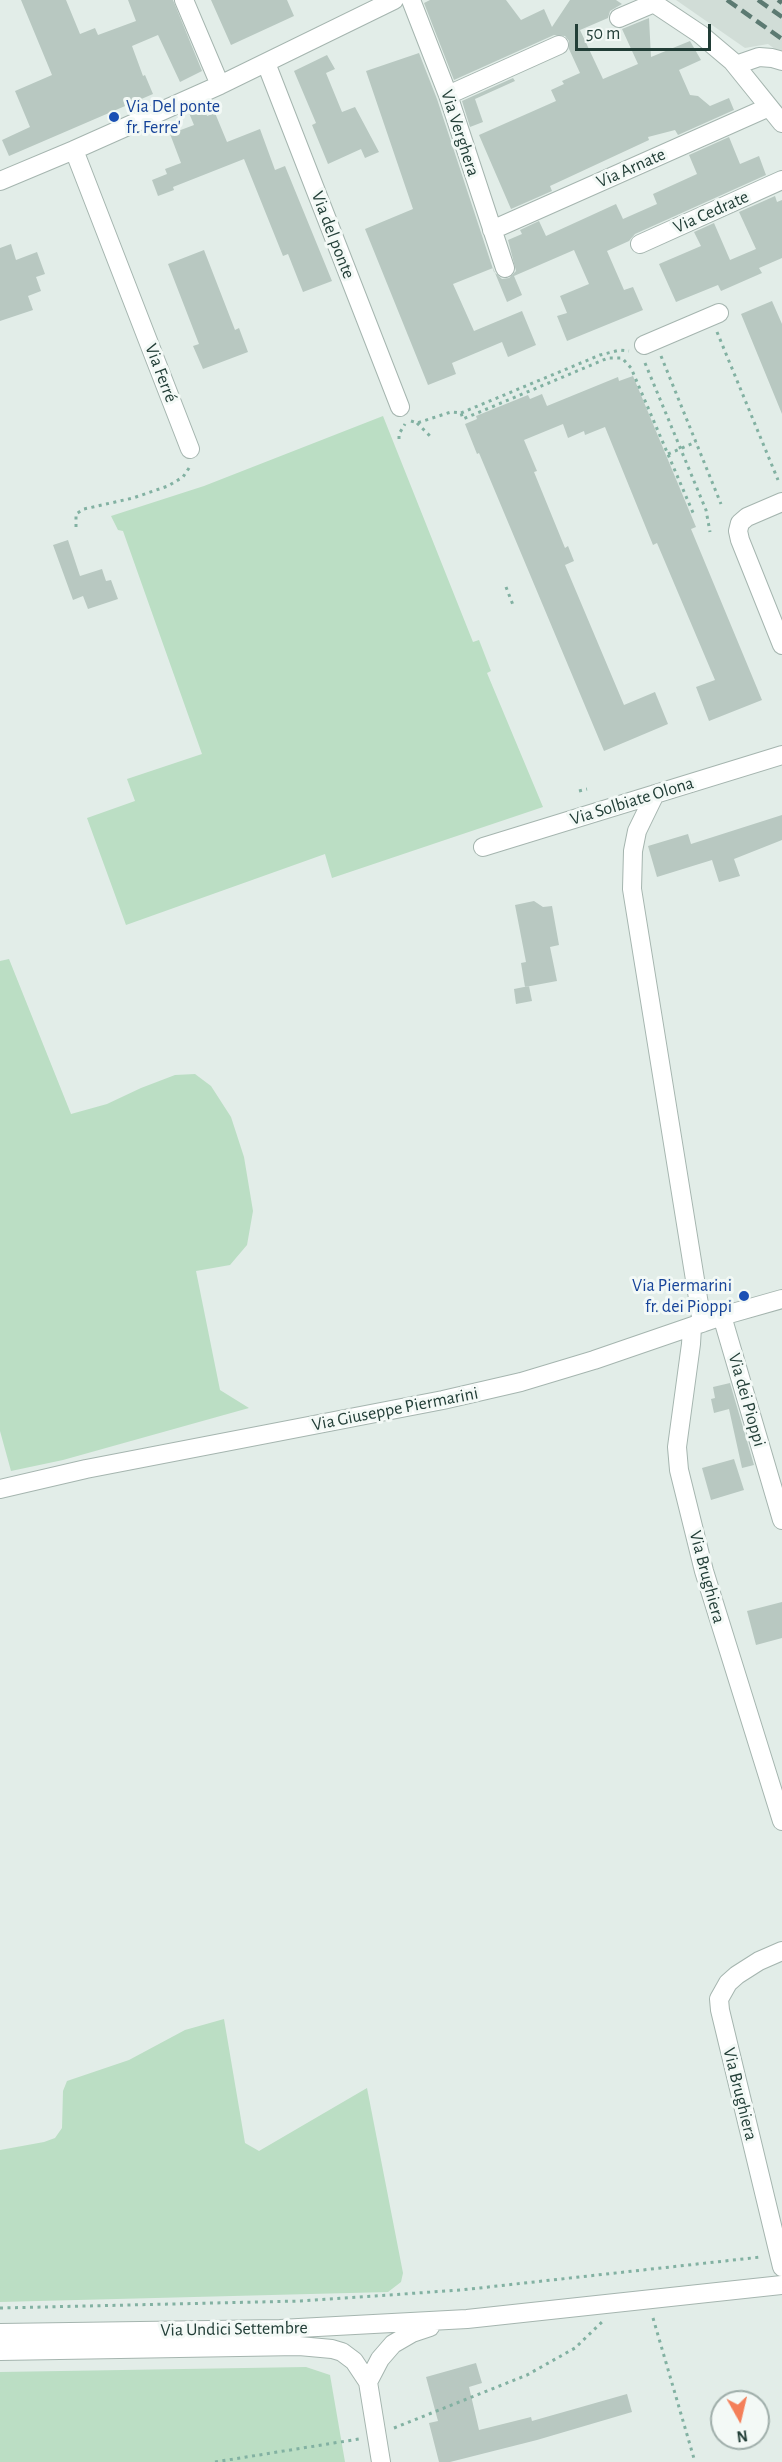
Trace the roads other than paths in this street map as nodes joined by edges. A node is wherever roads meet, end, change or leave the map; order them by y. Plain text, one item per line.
1 (184, 0) edge
2 (394, 0) edge
3 (411, 0) edge
4 (651, 2) edge
5 (619, 18) dead end
6 (560, 45) dead end
7 (782, 61) edge
8 (266, 63) junction
9 (736, 65) junction
10 (220, 85) junction
11 (448, 95) junction
12 (769, 107) junction
13 (782, 123) edge
14 (74, 150) junction
15 (782, 180) edge
16 (0, 181) edge
17 (492, 230) junction
18 (639, 244) dead end
19 (506, 268) dead end
20 (715, 315) road end
21 (644, 352) road end
22 (399, 406) dead end
23 (190, 449) road end
24 (782, 502) edge
25 (782, 645) edge
26 (782, 755) edge
27 (655, 794) junction
28 (483, 847) dead end
29 (782, 1299) edge
30 (723, 1316) junction
31 (697, 1325) junction
32 (0, 1489) edge
33 (782, 1520) edge
34 (782, 1821) edge
35 (782, 1951) edge
36 (781, 2261) edge
37 (782, 2285) edge
38 (467, 2319) junction
39 (0, 2333) edge
40 (0, 2351) edge
41 (368, 2382) junction
42 (381, 2462) edge

1 - 10 street
2 - 8 street
3 - 11 street, Via Verghera
4 - 5 street
4 - 9 street
6 - 11 street
7 - 9 street
8 - 10 street
8 - 22 street, Via del ponte
9 - 12 street
10 - 14 street
11 - 17 street, Via Verghera
12 - 13 street
12 - 17 street, Via Arnate
14 - 16 street
14 - 23 street, Via Ferré
15 - 18 street, Via Cedrate
17 - 19 street, Via Verghera
20 - 21 street
24 - 25 street
26 - 27 street, Via Solbiate Olona
27 - 28 street, Via Solbiate Olona
27 - 31 street, Via Brughiera
29 - 30 street, Via Giuseppe Piermarini
30 - 31 street, Via Giuseppe Piermarini
30 - 33 street, Via dei Pioppi
31 - 32 street, Via Giuseppe Piermarini
31 - 34 street, Via Brughiera
35 - 36 street, Via Brughiera
37 - 38 street, Via Undici Settembre
38 - 39 street, Via Undici Settembre
38 - 41 street, Via Undici Settembre
40 - 41 street, Via Undici Settembre
41 - 42 street, Via Undici Settembre

